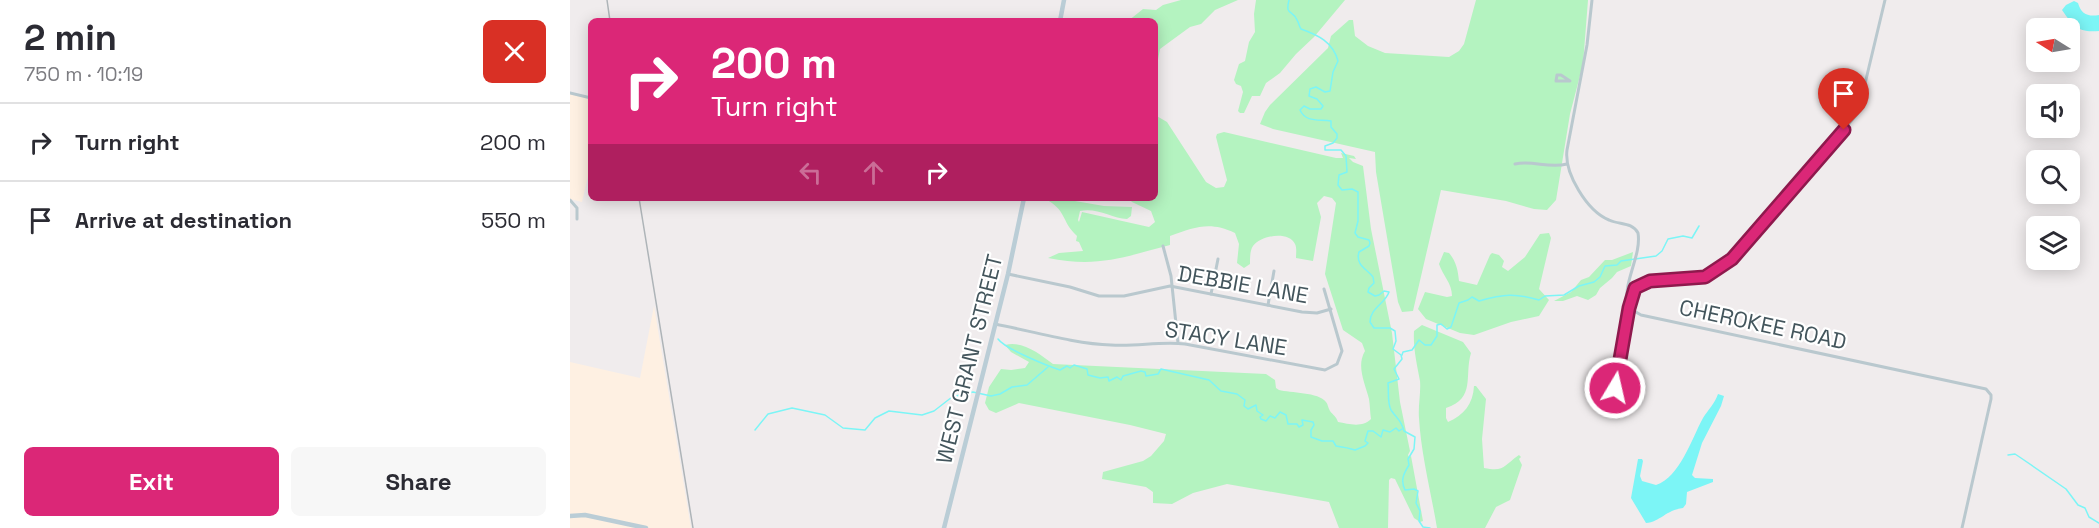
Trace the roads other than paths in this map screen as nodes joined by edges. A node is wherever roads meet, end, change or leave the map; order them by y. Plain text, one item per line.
1 (1064, 0) edge
2 (1592, 0) edge
3 (1885, 0) edge
4 (1061, 18) edge
5 (1570, 81) dead end
6 (1580, 82) junction
7 (570, 93) edge
8 (588, 97) edge
9 (1515, 164) dead end
10 (1567, 164) junction
11 (570, 200) edge
12 (1023, 201) edge
13 (576, 219) dead end
14 (1163, 246) dead end
15 (1218, 259) dead end
16 (1274, 271) dead end
17 (1008, 274) junction
18 (1173, 287) junction
19 (1324, 289) dead end
20 (1212, 294) junction
21 (1268, 306) junction
22 (1629, 308) junction
23 (1331, 309) junction
24 (995, 324) junction
25 (1178, 343) junction
26 (1615, 388) dead end
27 (570, 516) edge
28 (646, 528) edge
29 (944, 528) edge
30 (1962, 528) edge

1 - 4 main road
2 - 6 street
3 - 22 street
5 - 6 street
6 - 10 street
7 - 8 street
9 - 10 street
10 - 22 street
11 - 13 street
12 - 17 main road, WEST GRANT STREET
14 - 18 street
15 - 20 street
16 - 21 street
17 - 18 street, DEBBIE LANE
17 - 24 main road, WEST GRANT STREET
18 - 20 street, DEBBIE LANE
18 - 25 street
19 - 23 street, STACY LANE
20 - 21 street, DEBBIE LANE
21 - 23 street, DEBBIE LANE
22 - 26 street
22 - 30 street, CHEROKEE ROAD
23 - 25 street, STACY LANE
24 - 25 street, STACY LANE
24 - 29 main road, WEST GRANT STREET
27 - 28 main road

